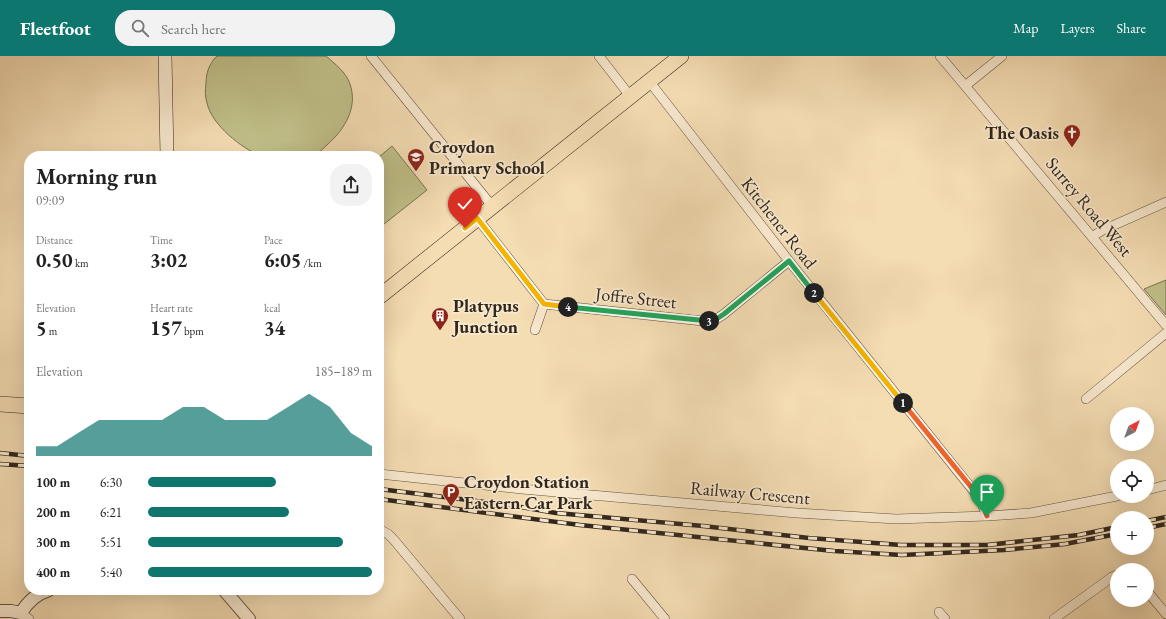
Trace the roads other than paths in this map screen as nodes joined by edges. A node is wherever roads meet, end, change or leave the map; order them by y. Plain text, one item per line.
1 (166, 56) edge
2 (371, 56) edge
3 (599, 56) edge
4 (681, 56) edge
5 (940, 56) edge
6 (1002, 56) edge
7 (649, 81) junction
8 (965, 86) junction
9 (630, 96) junction
10 (167, 151) edge
11 (1166, 202) edge
12 (492, 206) junction
13 (477, 218) junction
14 (1092, 236) junction
15 (789, 261) junction
16 (384, 293) edge
17 (544, 304) junction
18 (1166, 325) edge
19 (535, 330) dead end
20 (1166, 333) edge
21 (1086, 399) dead end
22 (0, 404) edge
23 (24, 406) edge
24 (384, 474) edge
25 (1166, 486) edge
26 (1154, 489) edge
27 (1110, 497) edge
28 (987, 516) junction
29 (384, 532) edge
30 (1110, 578) edge
31 (632, 579) dead end
32 (38, 595) edge
33 (228, 595) edge
34 (1154, 599) edge
35 (0, 611) edge
36 (939, 612) dead end
37 (1166, 614) edge
38 (25, 616) edge
39 (249, 619) edge
40 (460, 619) edge
41 (665, 619) edge
42 (945, 619) edge
43 (1054, 619) edge

1 - 10 main road
2 - 12 street
3 - 9 street
4 - 7 main road
5 - 8 street, Surrey Road West
6 - 8 street
7 - 9 main road
7 - 15 street, Kitchener Road
8 - 14 street, Surrey Road West
9 - 12 main road
11 - 14 street
12 - 13 main road
13 - 16 main road
13 - 17 street
14 - 18 street, Surrey Road West
15 - 17 street, Joffre Street
15 - 28 street, Kitchener Road
17 - 19 street
20 - 21 street
22 - 23 main road
24 - 28 street, Railway Crescent
25 - 26 street
27 - 28 street, Railway Crescent
29 - 40 street
30 - 43 street
31 - 41 street
32 - 38 street
33 - 39 street
34 - 37 street
35 - 38 street
36 - 42 street

